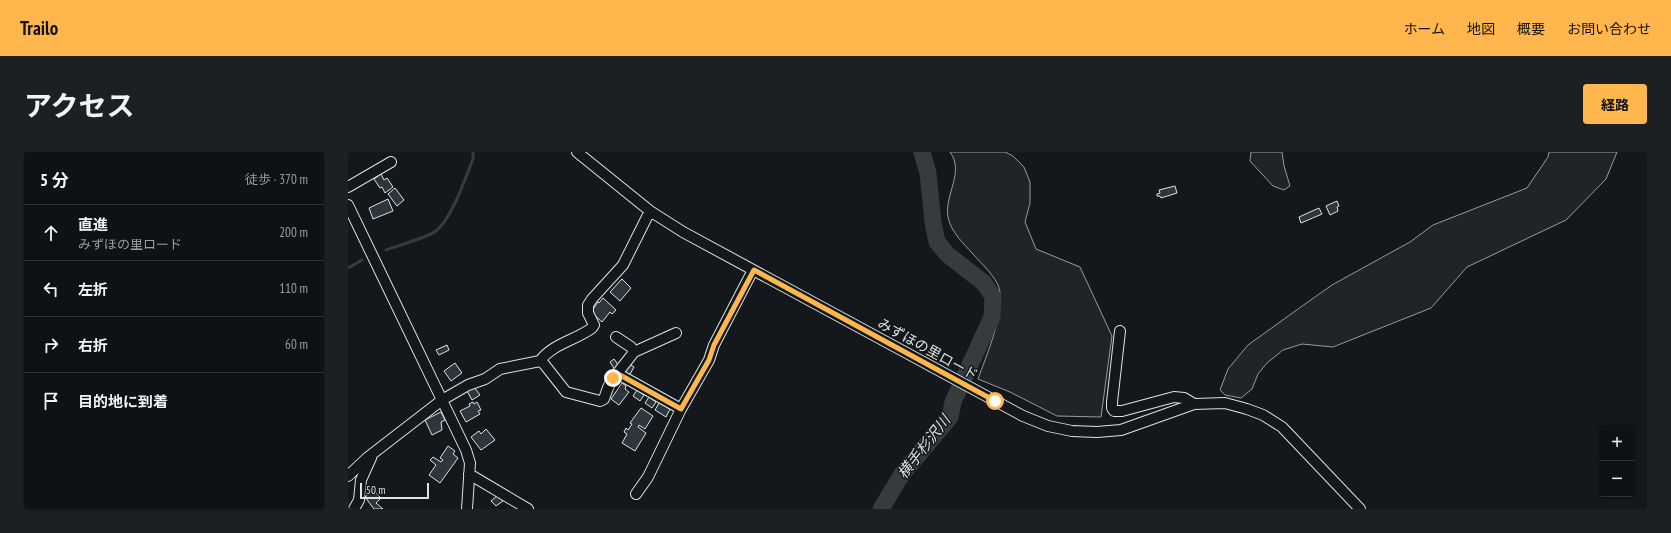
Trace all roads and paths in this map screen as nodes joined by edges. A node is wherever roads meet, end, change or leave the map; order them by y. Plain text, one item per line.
1 (577, 152) edge
2 (391, 162) dead end
3 (348, 187) edge
4 (348, 205) edge
5 (650, 211) junction
6 (754, 270) junction
7 (1120, 331) dead end
8 (676, 332) dead end
9 (616, 337) dead end
10 (634, 352) junction
11 (540, 361) junction
12 (616, 375) junction
13 (442, 400) junction
14 (1194, 404) junction
15 (681, 409) junction
16 (372, 454) junction
17 (469, 474) junction
18 (348, 476) edge
19 (636, 494) dead end
20 (354, 509) edge
21 (467, 509) edge
22 (528, 509) edge
23 (1360, 509) edge

1 - 5 street, みずほの里ロード
2 - 3 street
4 - 13 street
5 - 6 street, みずほの里ロード
5 - 11 street
6 - 14 street, みずほの里ロード
6 - 15 street
7 - 14 street
8 - 10 street
9 - 10 street
10 - 12 street
11 - 12 street
11 - 13 street
12 - 15 street
13 - 16 street
13 - 17 street
14 - 23 street, みずほの里ロード
15 - 19 street
16 - 18 street
16 - 20 street
17 - 21 street
17 - 22 street

